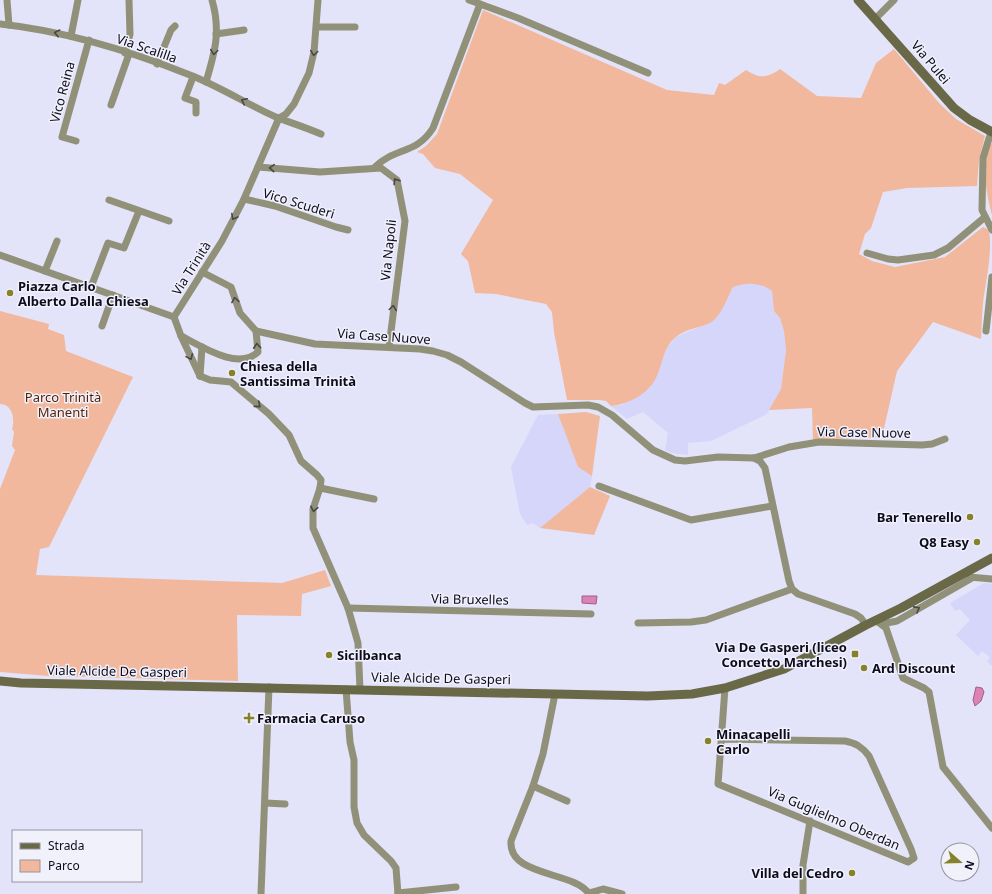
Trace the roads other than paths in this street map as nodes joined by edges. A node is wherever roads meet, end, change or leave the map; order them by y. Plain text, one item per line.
1 (7, 0) edge
2 (78, 0) edge
3 (129, 0) edge
4 (212, 0) edge
5 (318, 0) edge
6 (470, 0) edge
7 (858, 0) edge
8 (894, 0) edge
9 (480, 4) junction
10 (876, 18) junction
11 (0, 24) edge
12 (9, 25) junction
13 (175, 26) dead end
14 (317, 27) junction
15 (355, 27) dead end
16 (244, 30) dead end
17 (216, 34) junction
18 (71, 36) junction
19 (89, 40) junction
20 (127, 53) junction
21 (157, 64) junction
22 (648, 73) dead end
23 (193, 77) junction
24 (206, 82) junction
25 (111, 105) dead end
26 (196, 113) dead end
27 (279, 118) junction
28 (991, 132) edge
29 (321, 134) dead end
30 (76, 141) dead end
31 (258, 167) junction
32 (375, 167) junction
33 (109, 200) dead end
34 (244, 200) junction
35 (139, 211) junction
36 (984, 217) junction
37 (169, 221) dead end
38 (348, 230) dead end
39 (992, 230) edge
40 (57, 241) dead end
41 (867, 252) dead end
42 (1, 256) edge
43 (0, 264) edge
44 (45, 271) junction
45 (202, 272) junction
46 (992, 277) edge
47 (90, 287) junction
48 (113, 295) junction
49 (174, 317) junction
50 (102, 326) dead end
51 (256, 331) junction
52 (986, 331) dead end
53 (181, 336) junction
54 (202, 347) junction
55 (389, 347) junction
56 (200, 376) junction
57 (945, 438) dead end
58 (754, 458) junction
59 (599, 486) dead end
60 (320, 488) junction
61 (374, 499) dead end
62 (772, 506) junction
63 (992, 552) edge
64 (992, 558) edge
65 (963, 574) junction
66 (972, 578) junction
67 (992, 579) edge
68 (792, 590) junction
69 (348, 608) junction
70 (591, 614) dead end
71 (855, 614) junction
72 (878, 620) junction
73 (897, 621) junction
74 (638, 623) dead end
75 (866, 625) junction
76 (892, 640) junction
77 (0, 681) edge
78 (269, 687) junction
79 (725, 688) junction
80 (346, 689) junction
81 (360, 690) junction
82 (555, 694) junction
83 (722, 739) junction
84 (533, 786) junction
85 (566, 801) dead end
86 (265, 803) junction
87 (285, 804) dead end
88 (810, 821) junction
89 (992, 828) edge
90 (456, 887) dead end
91 (260, 894) edge
92 (398, 894) edge
93 (589, 894) edge
94 (622, 894) edge
95 (803, 894) edge

1 - 12 street
2 - 18 street
3 - 20 street
4 - 17 street
5 - 14 street
6 - 9 street
7 - 10 main road, Via Pulei
8 - 10 street
9 - 22 street
9 - 32 street
10 - 28 main road, Via Pulei
11 - 12 street, Via Scalilla
18 -> 12 street, Via Scalilla
13 - 21 street
14 - 15 street
14 -> 27 street
16 - 17 street
17 -> 24 street
18 - 19 street, Via Scalilla
19 - 20 street, Via Scalilla
19 - 30 street, Vico Reina
20 - 21 street, Via Scalilla
20 - 25 street
21 - 23 street, Via Scalilla
23 - 24 street, Via Scalilla
23 - 26 street
27 -> 24 street, Via Scalilla
27 - 29 street, Via Scalilla
27 - 31 street, Via Trinità
28 - 36 street
32 -> 31 street
31 - 34 street, Via Trinità
55 -> 32 street, Via Napoli
33 - 35 street
34 - 38 street, Vico Scuderi
34 -> 45 street, Via Trinità
35 - 37 street
35 - 47 street
36 - 39 street
36 - 41 street
40 - 44 street
42 - 43 street
42 - 44 street
44 - 47 street
45 - 49 street, Via Trinità
51 -> 45 street
46 - 52 street
47 - 48 street
48 - 49 street
48 - 50 street
49 - 53 street
54 -> 51 street
51 - 55 street, Via Case Nuove
53 - 54 street
53 -> 56 street
54 - 56 street
55 - 58 street, Via Case Nuove
56 -> 60 street
57 - 58 street, Via Case Nuove
58 - 62 street
59 - 62 street
60 - 61 street
60 -> 69 street
62 - 68 street
63 - 72 main road
64 - 65 main road
65 - 66 street
65 - 72 main road
66 - 67 street
73 -> 66 street
68 - 71 street
68 - 74 street
69 - 70 street, Via Bruxelles
69 - 81 street
71 - 72 street
71 - 75 street
72 - 73 street
72 - 75 main road, Viale Alcide De Gasperi
72 - 76 street
73 - 76 street
75 - 79 main road, Viale Alcide De Gasperi
76 - 89 street
77 - 78 main road, Viale Alcide De Gasperi
78 - 80 main road, Viale Alcide De Gasperi
78 - 86 street
79 - 82 main road, Viale Alcide De Gasperi
79 - 83 street, Via Guglielmo Oberdan
80 - 81 main road, Viale Alcide De Gasperi
80 - 92 street
81 - 82 main road, Viale Alcide De Gasperi
82 - 84 street
83 - 88 street, Via Guglielmo Oberdan
83 - 88 street, Via Guglielmo Oberdan
84 - 85 street
84 - 93 street
86 - 87 street
86 - 91 street
88 - 95 street
90 - 92 street
93 - 94 street

